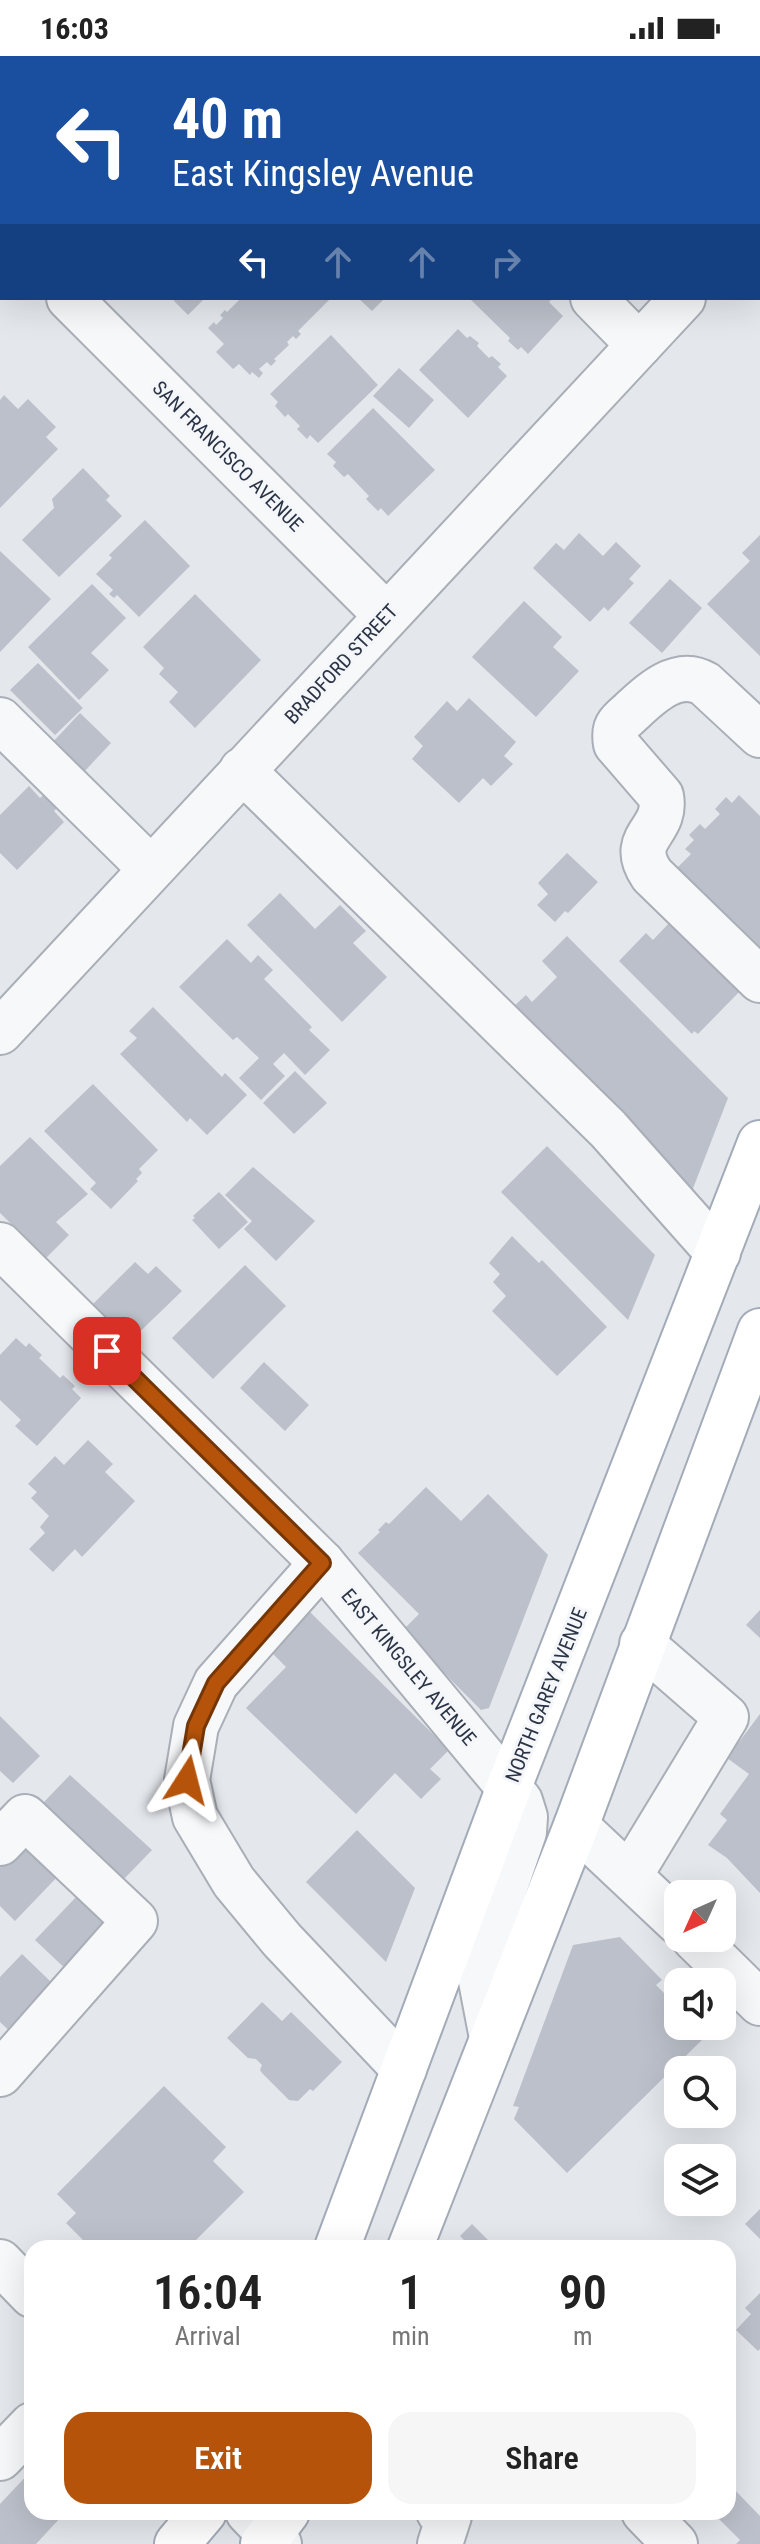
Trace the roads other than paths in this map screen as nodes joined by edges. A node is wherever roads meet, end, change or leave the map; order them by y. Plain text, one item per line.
1 (71, 300) edge
2 (595, 300) edge
3 (681, 300) edge
4 (639, 345) junction
5 (386, 615) junction
6 (0, 720) edge
7 (760, 735) edge
8 (242, 770) junction
9 (150, 868) junction
10 (760, 980) edge
11 (0, 1032) edge
12 (760, 1143) edge
13 (0, 1245) edge
14 (718, 1253) junction
15 (760, 1331) edge
16 (322, 1563) junction
17 (642, 1644) junction
18 (509, 1787) junction
19 (576, 1826) junction
20 (0, 1843) edge
21 (630, 1875) junction
22 (664, 1908) edge
23 (709, 1952) edge
24 (758, 1997) edge
25 (492, 2038) junction
26 (404, 2069) junction
27 (0, 2074) edge
28 (340, 2240) edge
29 (413, 2240) edge
30 (0, 2262) edge
31 (24, 2287) edge
32 (24, 2433) edge
33 (0, 2458) edge
34 (197, 2520) edge
35 (448, 2520) edge
36 (652, 2520) edge
37 (177, 2544) edge
38 (440, 2544) edge
39 (675, 2544) edge

1 - 5 street, SAN FRANCISCO AVENUE
2 - 4 street
3 - 4 street, BRADFORD STREET
4 - 5 street, BRADFORD STREET
5 - 8 street, BRADFORD STREET
6 - 9 street
7 - 10 street
8 - 9 street, BRADFORD STREET
8 - 14 street
9 - 11 street, BRADFORD STREET
12 - 14 main road, NORTH GAREY AVENUE
13 - 16 street, EAST KINGSLEY AVENUE
14 - 18 main road, NORTH GAREY AVENUE
15 - 17 main road
16 - 18 street, EAST KINGSLEY AVENUE
16 - 26 street
17 - 19 main road
17 - 21 street
18 - 25 street, EAST KINGSLEY AVENUE
18 - 26 main road, NORTH GAREY AVENUE
19 - 21 street
19 - 25 main road
20 - 27 street
21 - 22 street
23 - 24 street
25 - 29 main road
26 - 28 main road, NORTH GAREY AVENUE
30 - 31 street
32 - 33 street
34 - 37 main road
35 - 38 street
36 - 39 street

